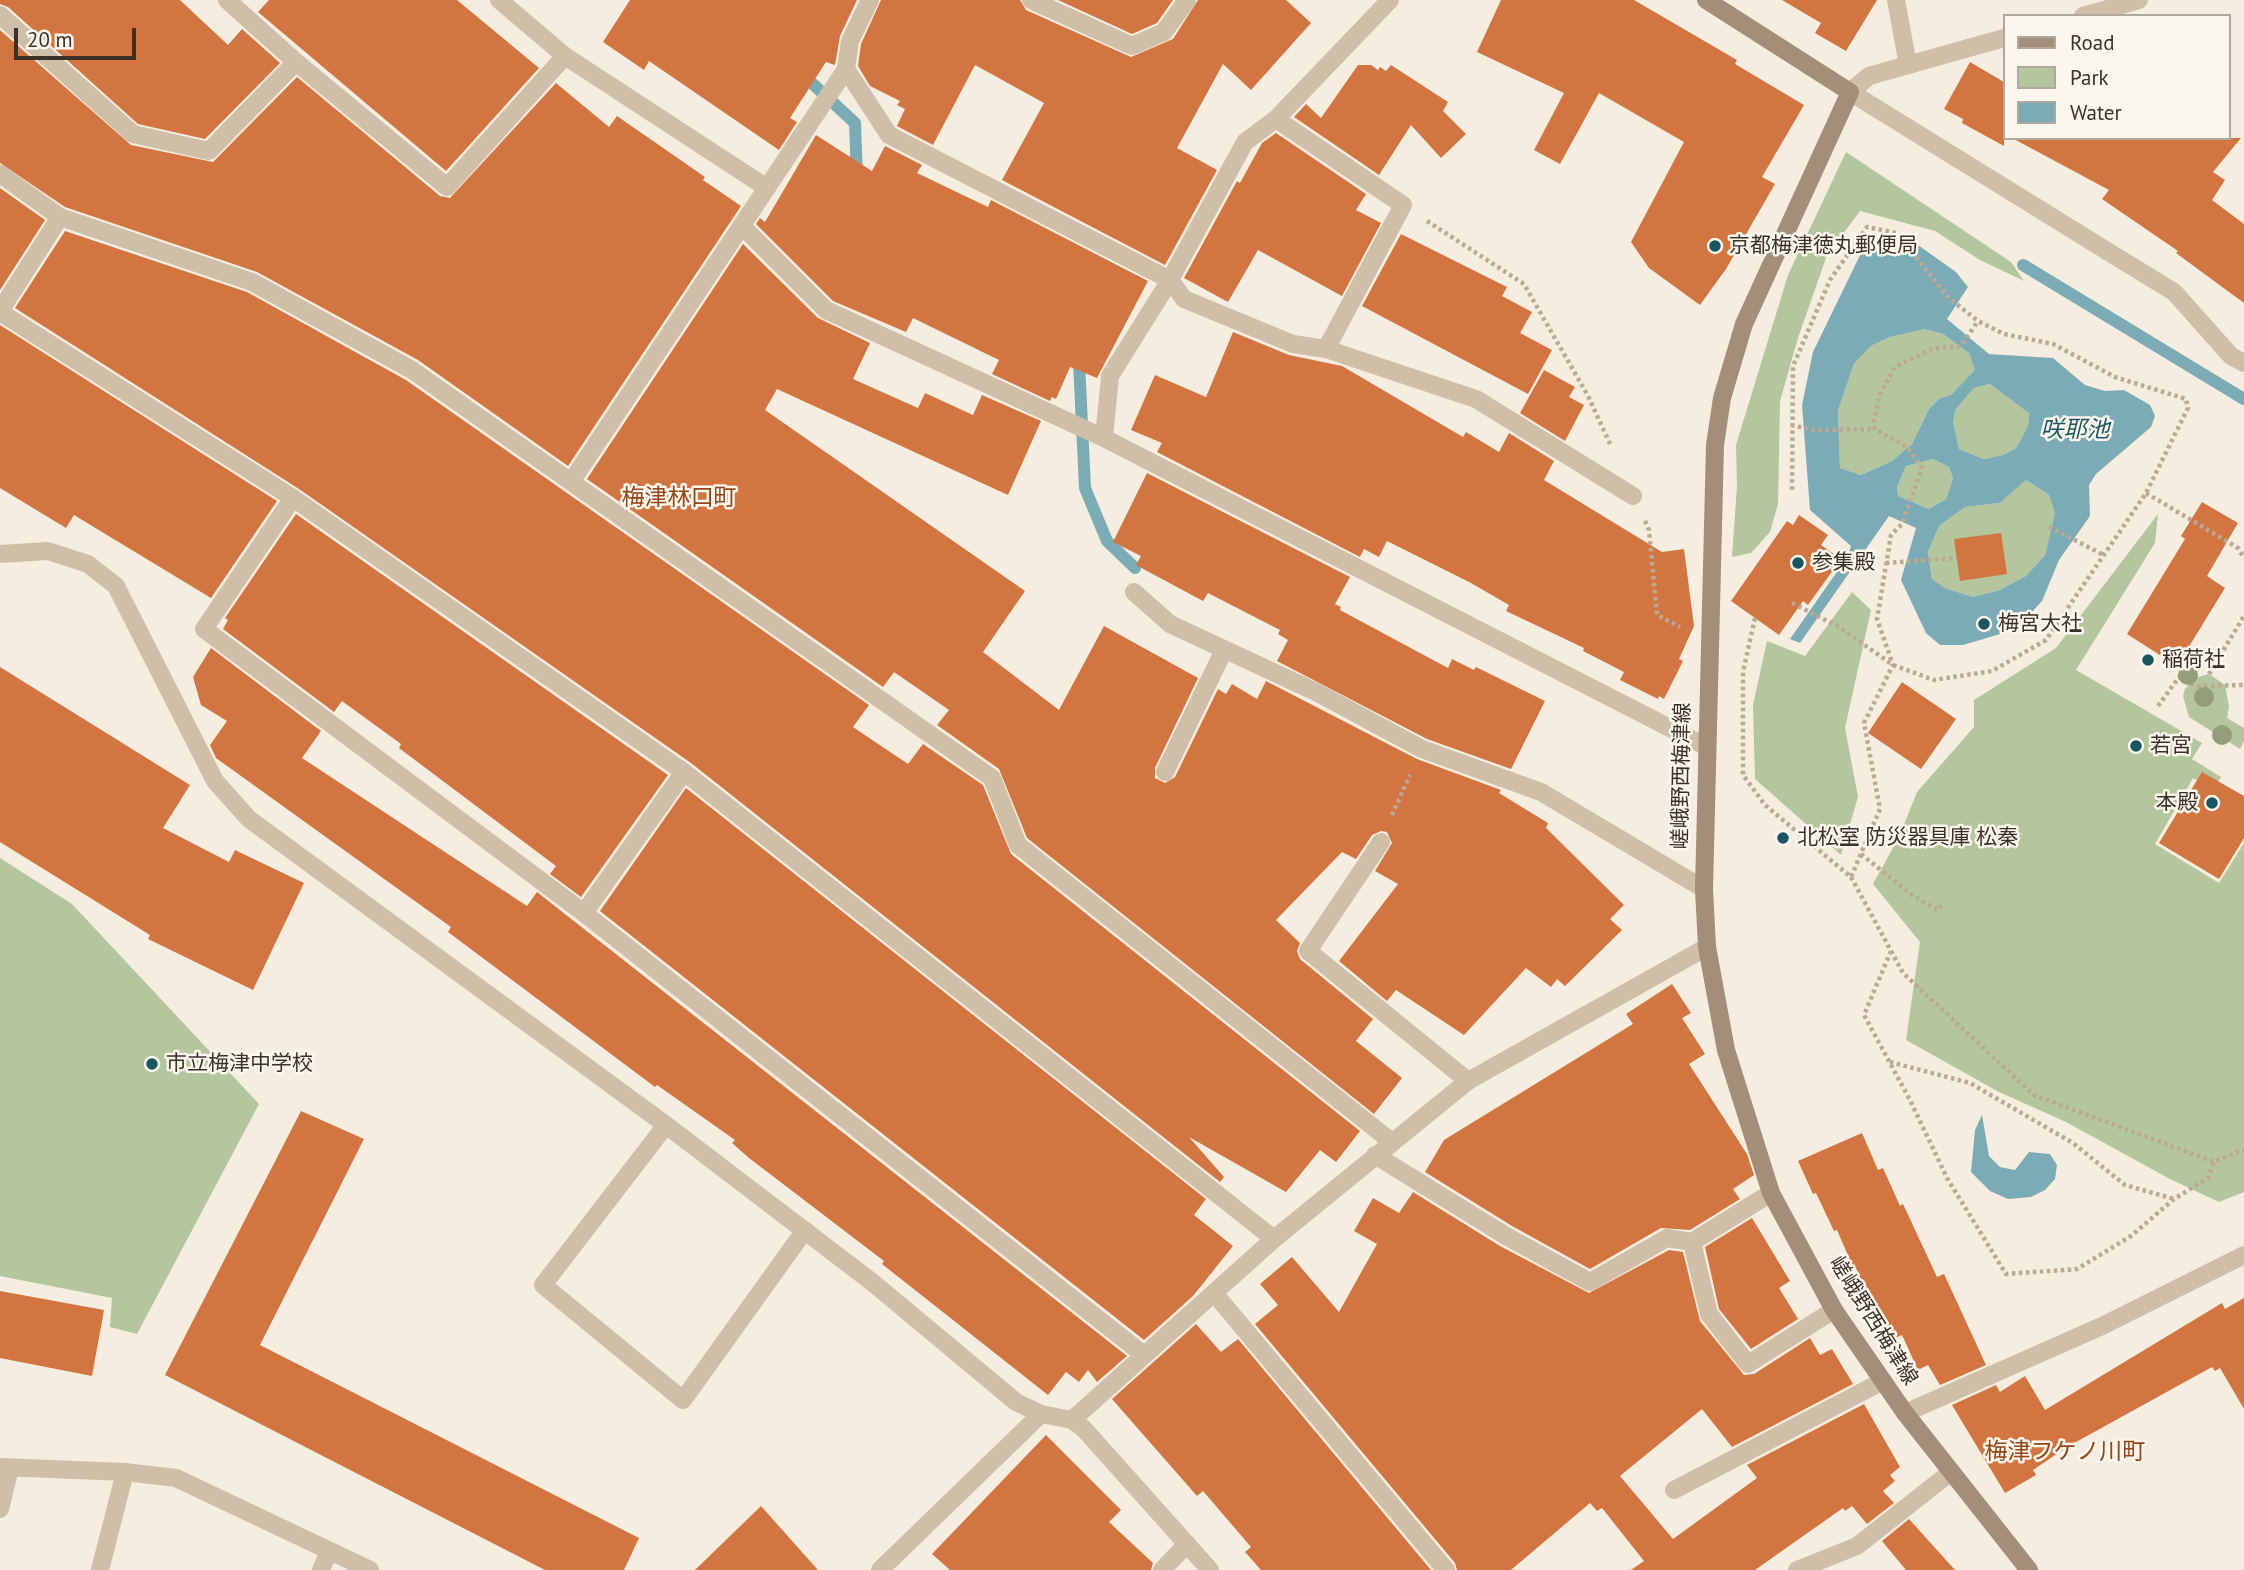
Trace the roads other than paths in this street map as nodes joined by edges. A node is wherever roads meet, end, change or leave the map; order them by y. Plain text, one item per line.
1 (227, 0) edge
2 (499, 0) edge
3 (870, 0) edge
4 (1031, 0) edge
5 (1186, 0) edge
6 (1390, 0) edge
7 (1706, 0) edge
8 (1896, 0) edge
9 (2139, 0) edge
10 (2090, 14) edge
11 (0, 15) edge
12 (2002, 39) edge
13 (565, 56) junction
14 (296, 62) junction
15 (1908, 65) junction
16 (846, 69) junction
17 (1850, 92) junction
18 (1276, 119) junction
19 (0, 174) edge
20 (768, 188) junction
21 (60, 217) junction
22 (742, 226) junction
23 (1170, 281) junction
24 (0, 312) edge
25 (1326, 349) junction
26 (2244, 363) edge
27 (1104, 438) junction
28 (571, 482) junction
29 (1633, 496) road end
30 (293, 498) junction
31 (0, 554) edge
32 (1134, 592) dead end
33 (1224, 650) junction
34 (1705, 746) junction
35 (684, 772) junction
36 (1165, 772) dead end
37 (1381, 842) road end
38 (1704, 889) junction
39 (584, 913) junction
40 (1707, 947) junction
41 (1468, 1081) junction
42 (666, 1125) junction
43 (1391, 1142) junction
44 (1375, 1155) junction
45 (1771, 1193) junction
46 (805, 1230) junction
47 (1274, 1240) junction
48 (1692, 1242) junction
49 (2244, 1255) edge
50 (1214, 1293) junction
51 (1835, 1310) junction
52 (1144, 1356) junction
53 (1883, 1381) junction
54 (1905, 1413) junction
55 (1041, 1414) junction
56 (1072, 1420) junction
57 (5, 1468) edge
58 (125, 1472) junction
59 (1951, 1472) junction
60 (1674, 1490) dead end
61 (0, 1508) edge
62 (1187, 1544) junction
63 (330, 1551) junction
64 (100, 1570) edge
65 (321, 1570) edge
66 (370, 1570) edge
67 (880, 1570) edge
68 (1162, 1570) edge
69 (1210, 1570) edge
70 (1446, 1570) edge
71 (1797, 1570) edge
72 (2029, 1570) edge

1 - 14 street
2 - 13 street
3 - 16 street
4 - 5 street
6 - 18 street
7 - 17 main road
8 - 15 street
9 - 10 street
11 - 14 street
12 - 15 street
13 - 14 street
13 - 20 street
15 - 17 street
16 - 20 street
16 - 23 street
17 - 26 street
17 - 34 main road, 嵯峨野西梅津線
18 - 23 street
18 - 25 street
19 - 21 street
20 - 22 street
21 - 24 street
21 - 28 street
22 - 27 street
22 - 28 street
23 - 25 street
23 - 27 street
24 - 30 street
25 - 29 street
27 - 34 street
28 - 43 street
30 - 35 street
30 - 39 street
31 - 42 street
32 - 33 street
33 - 36 street
33 - 38 street
34 - 38 main road, 嵯峨野西梅津線
35 - 39 street
35 - 47 street
37 - 41 street
38 - 40 main road, 嵯峨野西梅津線
39 - 52 street
40 - 41 street
40 - 45 main road, 嵯峨野西梅津線
41 - 43 street
42 - 46 street
42 - 46 street
43 - 44 street
44 - 47 street
44 - 48 street
45 - 48 street
45 - 51 main road, 嵯峨野西梅津線
46 - 55 street
47 - 50 street
48 - 51 street
49 - 54 street
50 - 52 street
50 - 70 street
51 - 53 main road, 嵯峨野西梅津線
52 - 56 street
53 - 54 main road, 嵯峨野西梅津線
53 - 60 street
54 - 59 main road, 嵯峨野西梅津線
55 - 56 street
55 - 67 street
56 - 62 street
57 - 58 street
57 - 61 street
58 - 63 street
58 - 64 street
59 - 71 street
59 - 72 main road, 嵯峨野西梅津線
62 - 68 street
62 - 69 street
63 - 65 street
63 - 66 street

